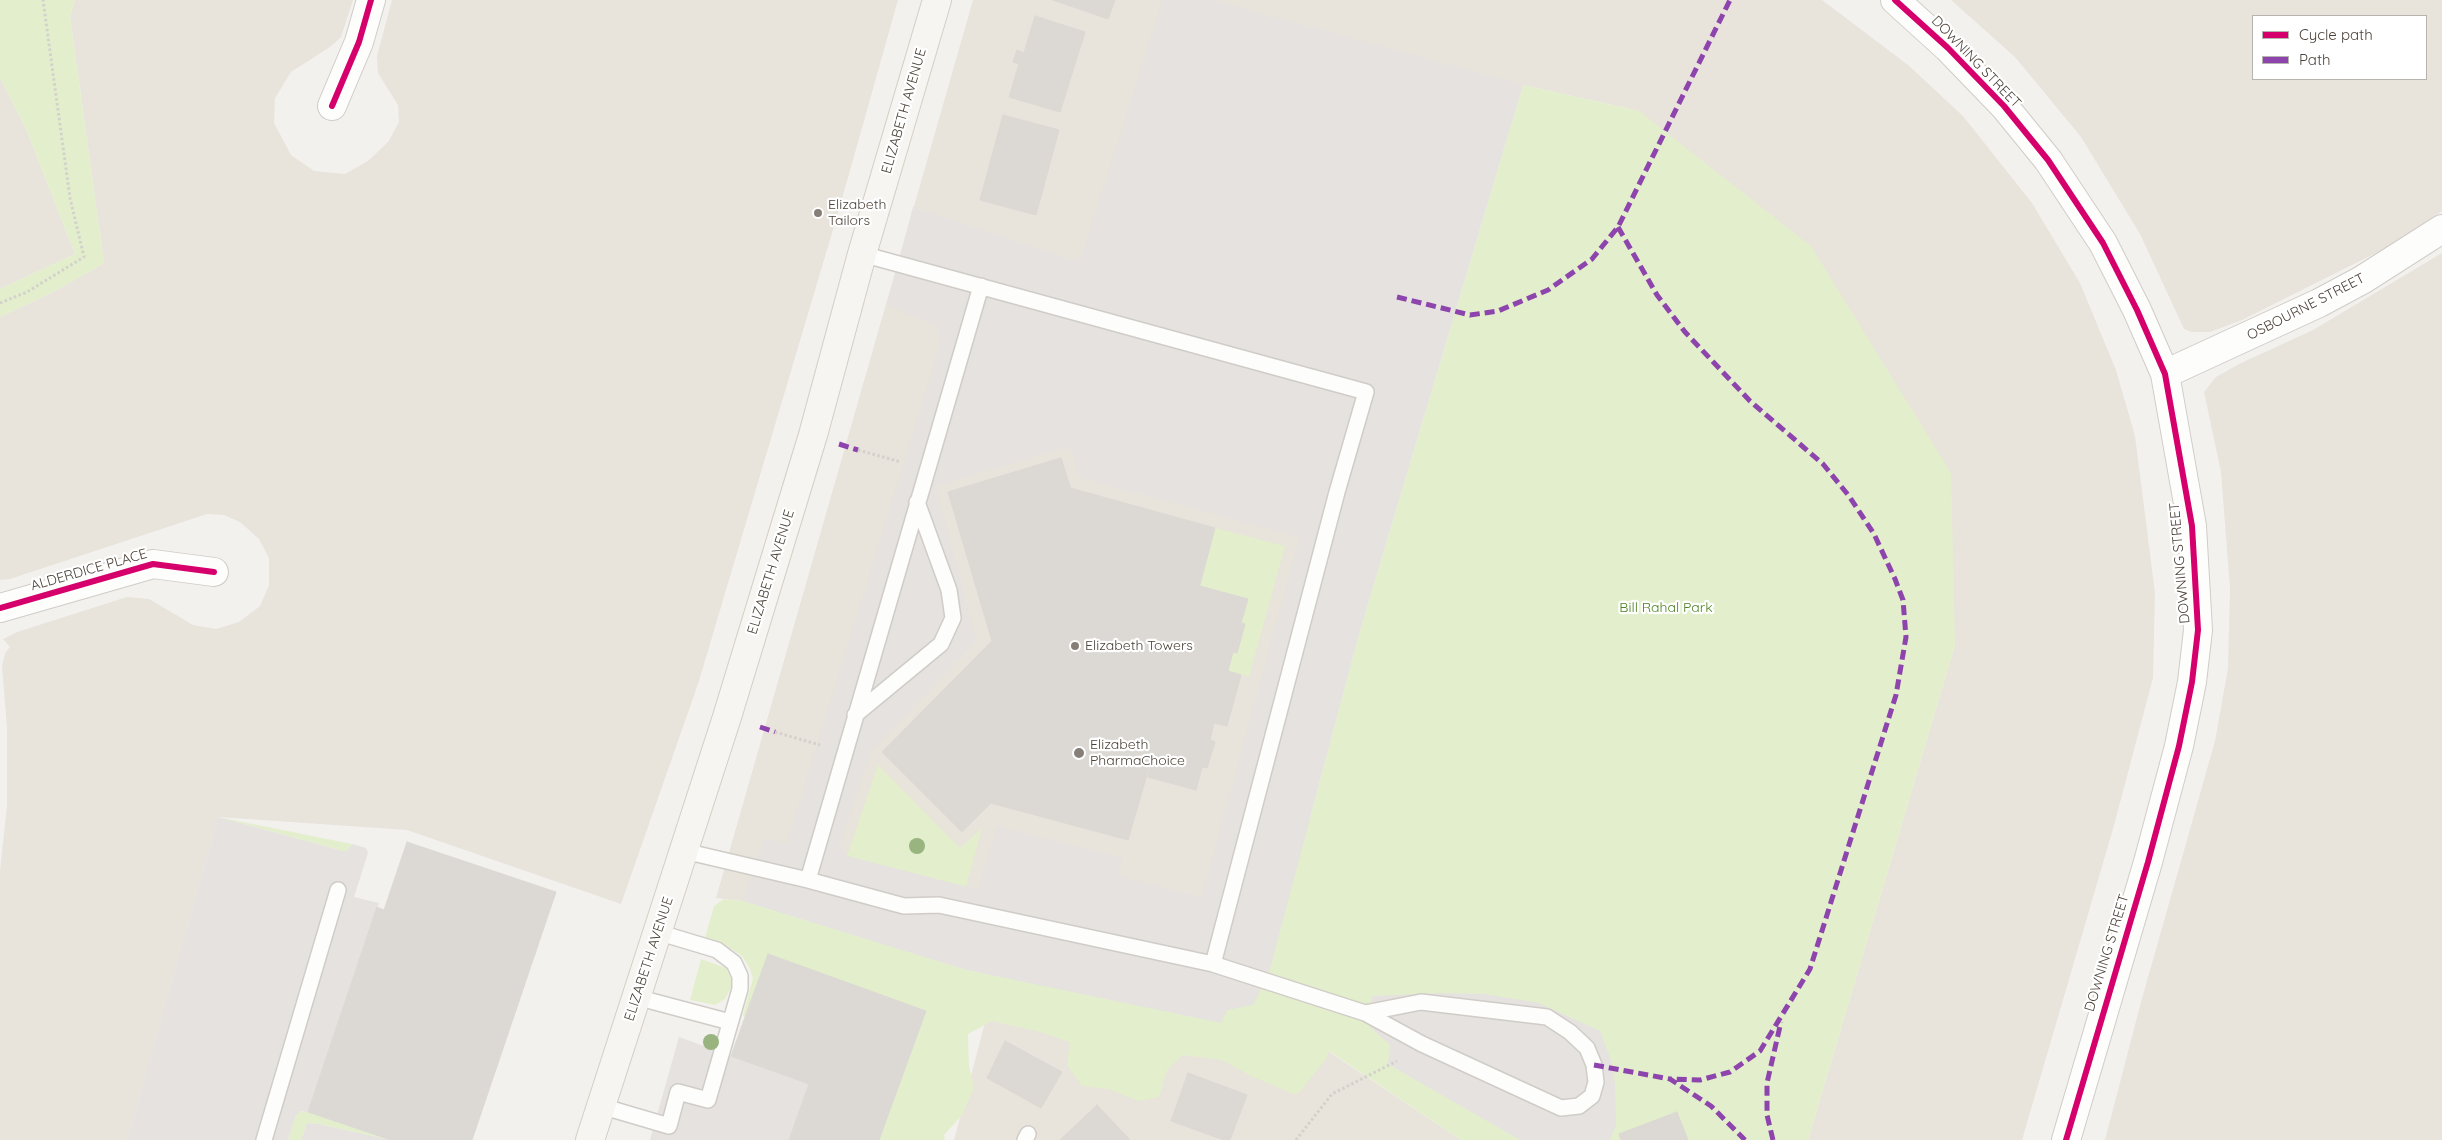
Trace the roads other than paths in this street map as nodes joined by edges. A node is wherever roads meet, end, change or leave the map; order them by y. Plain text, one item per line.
1 (371, 0) edge
2 (937, 0) edge
3 (1895, 0) edge
4 (332, 106) dead end
5 (2442, 229) edge
6 (862, 254) junction
7 (981, 286) junction
8 (2164, 374) junction
9 (917, 502) junction
10 (214, 572) dead end
11 (0, 608) edge
12 (854, 715) junction
13 (684, 851) junction
14 (808, 880) junction
15 (338, 890) dead end
16 (657, 932) junction
17 (1213, 964) junction
18 (636, 997) junction
19 (1365, 1013) junction
20 (730, 1022) junction
21 (601, 1106) junction
22 (264, 1140) edge
23 (590, 1140) edge
24 (2066, 1140) edge

1 - 4 street
2 - 6 main road, ELIZABETH AVENUE
3 - 8 street, DOWNING STREET
5 - 8 street, OSBOURNE STREET
6 - 7 lane
6 - 13 main road, ELIZABETH AVENUE
7 - 9 lane
7 - 17 lane
8 - 24 street, DOWNING STREET
9 - 12 lane
9 - 12 lane
10 - 11 street, ALDERDICE PLACE
12 - 14 lane
13 - 14 lane
13 - 16 main road, ELIZABETH AVENUE
14 - 17 lane
15 - 22 lane
16 - 18 main road, ELIZABETH AVENUE
16 - 20 lane
17 - 19 lane
18 - 20 lane
18 - 21 main road, ELIZABETH AVENUE
19 - 19 lane
20 - 21 lane
21 - 23 main road, ELIZABETH AVENUE

